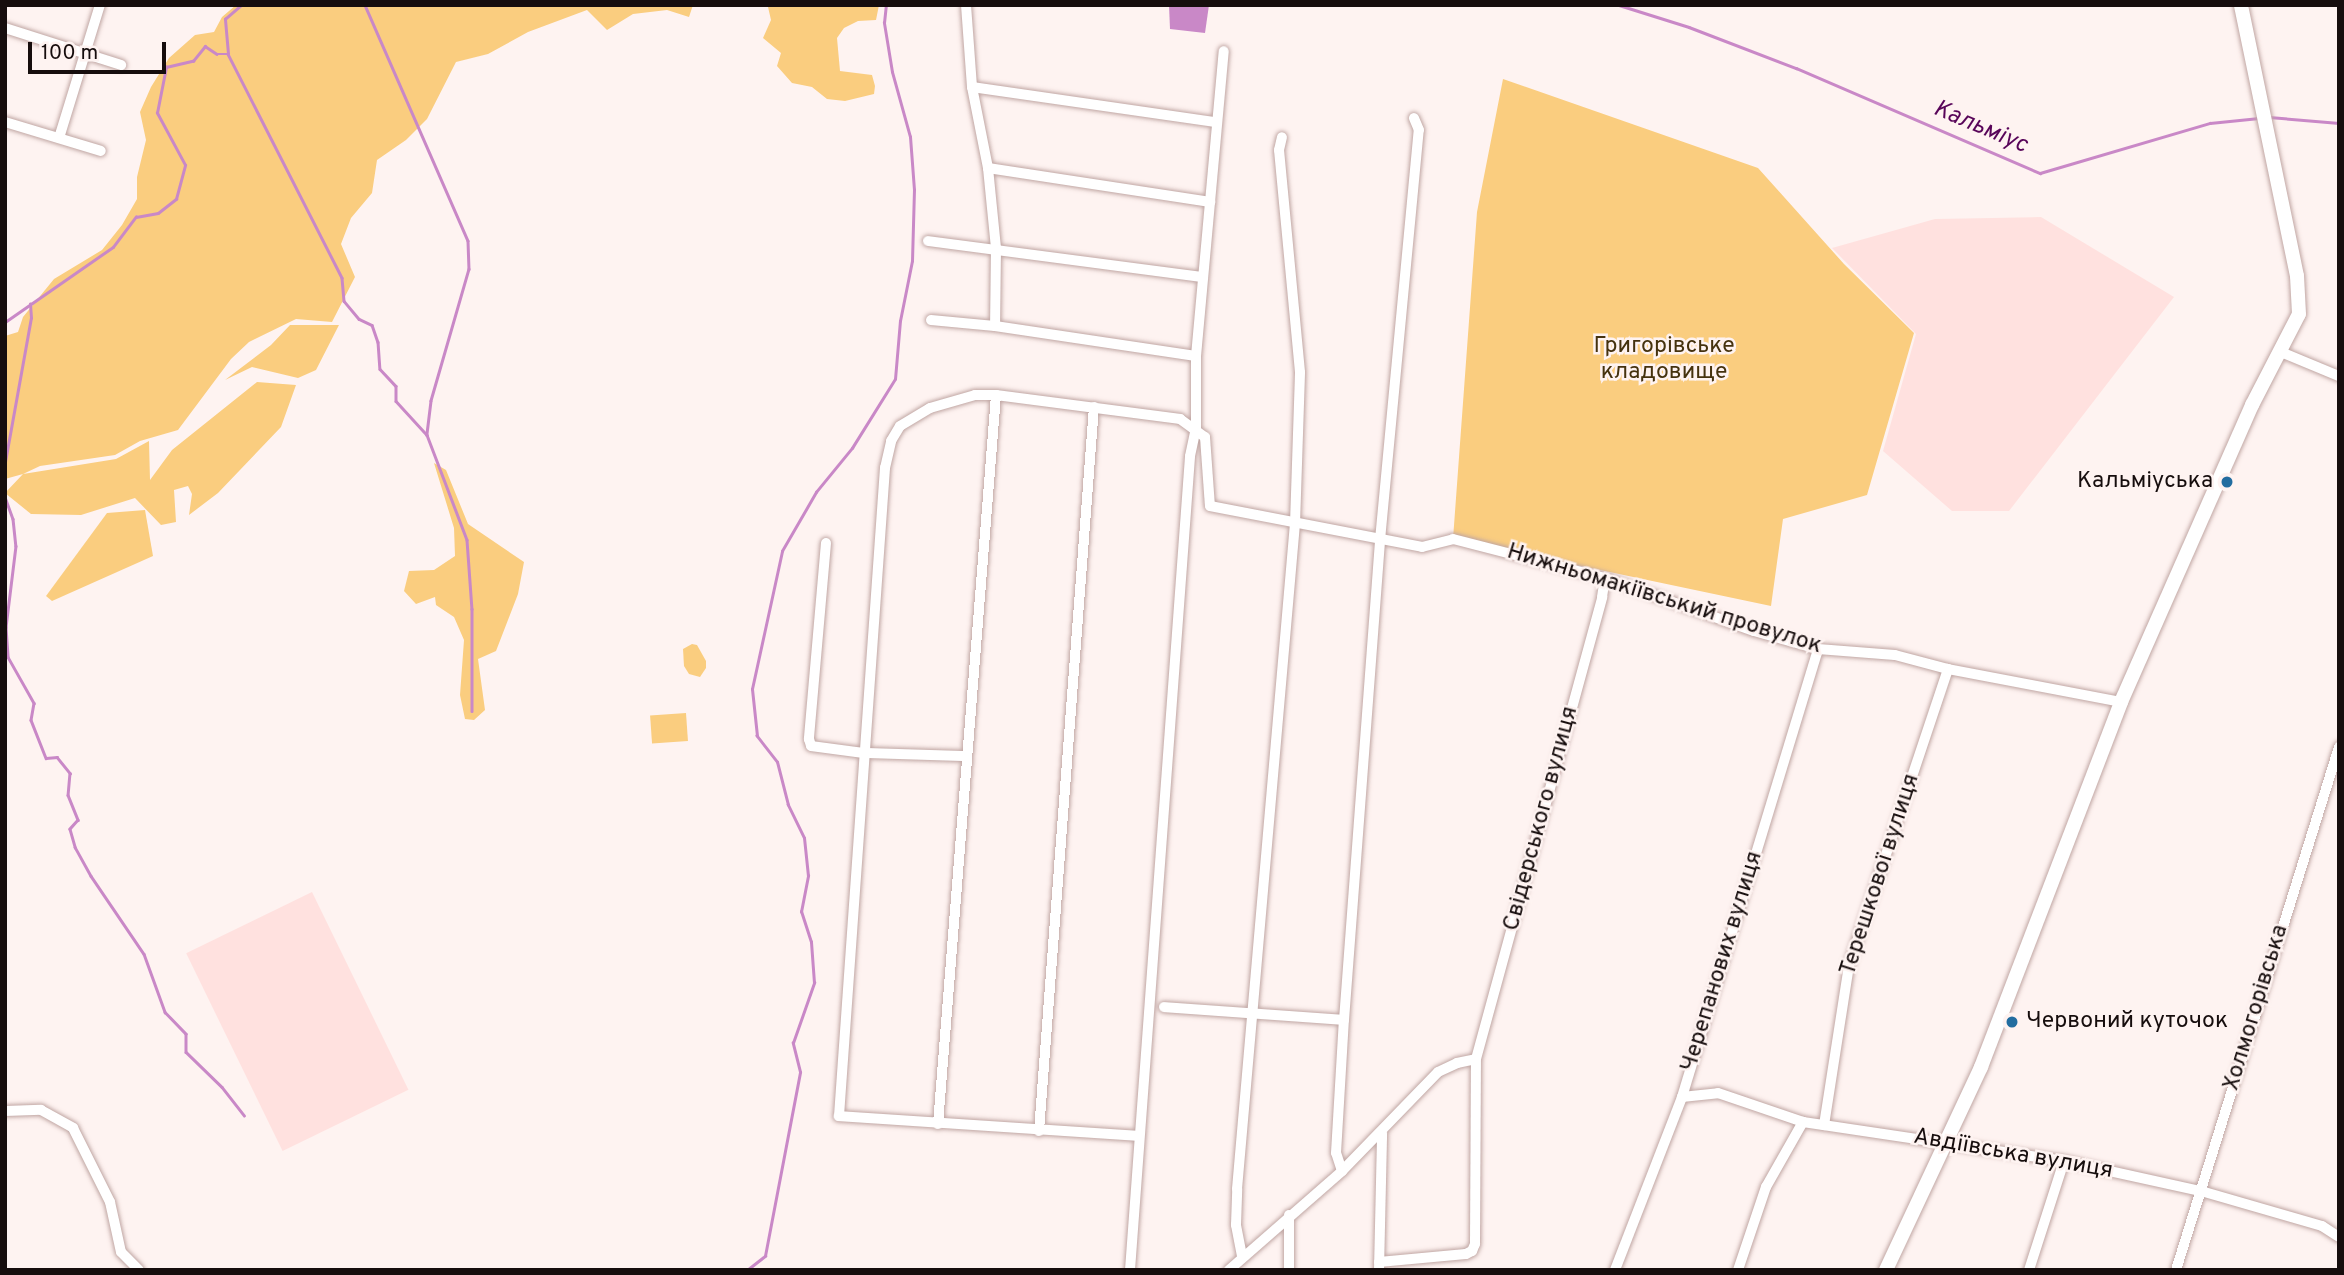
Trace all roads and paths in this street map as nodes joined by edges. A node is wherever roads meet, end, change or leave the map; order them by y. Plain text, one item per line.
1 (100, 5) edge
2 (965, 5) edge
3 (2241, 5) edge
4 (5, 28) edge
5 (86, 51) junction
6 (1224, 51) dead end
7 (121, 65) dead end
8 (972, 87) junction
9 (1414, 118) dead end
10 (5, 122) edge
11 (1216, 122) junction
12 (59, 138) junction
13 (1282, 138) dead end
14 (101, 152) dead end
15 (988, 168) junction
16 (1210, 202) junction
17 (928, 241) dead end
18 (996, 248) junction
19 (1203, 277) junction
20 (931, 320) dead end
21 (995, 326) junction
22 (2281, 352) junction
23 (1196, 356) junction
24 (2339, 376) edge
25 (996, 395) junction
26 (1094, 407) junction
27 (1196, 428) junction
28 (1295, 524) junction
29 (1380, 540) junction
30 (826, 543) dead end
31 (1605, 578) junction
32 (1818, 649) junction
33 (1948, 669) junction
34 (2121, 702) junction
35 (2339, 747) edge
36 (864, 752) junction
37 (965, 756) junction
38 (1164, 1007) dead end
39 (1251, 1013) junction
40 (1344, 1020) junction
41 (1476, 1059) junction
42 (1682, 1097) junction
43 (5, 1111) edge
44 (1803, 1122) junction
45 (938, 1124) junction
46 (1824, 1125) junction
47 (1039, 1131) junction
48 (1382, 1133) junction
49 (1139, 1136) junction
50 (1946, 1143) junction
51 (2064, 1161) junction
52 (1342, 1171) junction
53 (2201, 1191) junction
54 (1289, 1215) junction
55 (2339, 1237) edge
56 (1242, 1256) junction
57 (1379, 1266) edge
58 (139, 1270) edge
59 (1130, 1270) edge
60 (1229, 1270) edge
61 (1289, 1270) edge
62 (1615, 1270) edge
63 (1738, 1270) edge
64 (1886, 1270) edge
65 (2029, 1270) edge
66 (2176, 1270) edge

1 - 5 street
2 - 8 street
3 - 22 street
4 - 5 street
5 - 7 street
5 - 12 street
6 - 11 street
8 - 11 street
8 - 15 street
9 - 29 street
10 - 12 street
11 - 16 street
12 - 14 street
13 - 28 street
15 - 16 street
15 - 18 street
16 - 19 street
17 - 18 street
18 - 19 street
18 - 21 street
19 - 23 street
20 - 21 street
21 - 23 street
22 - 24 street
22 - 34 street
23 - 27 street
25 - 26 street
25 - 36 street
25 - 37 street
26 - 27 street
26 - 47 street
27 - 28 street, Нижньомакіївський провулок
27 - 49 street
28 - 29 street, Нижньомакіївський провулок
28 - 39 street
29 - 31 street, Нижньомакіївський провулок
29 - 40 street
30 - 36 street
31 - 32 street, Нижньомакіївський провулок
31 - 41 street, Свiдерського вулиця
32 - 33 street, Нижньомакіївський провулок
32 - 42 street, Черепанових вулиця
33 - 34 street, Нижньомакіївський провулок
33 - 46 street, Терешкової вулиця
34 - 50 street
35 - 53 street, Холмогорівська
36 - 37 street
36 - 45 street
37 - 45 street
38 - 39 street
39 - 40 street
39 - 56 street
40 - 52 street
41 - 48 street
41 - 57 street, Свiдерського вулиця
42 - 44 street, Авдіївська вулиця
42 - 62 street, Черепанових вулиця
43 - 58 street
44 - 46 street, Авдіївська вулиця
44 - 63 street
45 - 47 street
46 - 50 street, Авдіївська вулиця
47 - 49 street
48 - 52 street
48 - 57 street
49 - 59 street
50 - 51 street, Авдіївська вулиця
50 - 64 street
51 - 53 street, Авдіївська вулиця
51 - 65 street
52 - 54 street
53 - 55 street, Авдіївська вулиця
53 - 66 street, Холмогорівська
54 - 56 street
54 - 61 street
56 - 60 street

